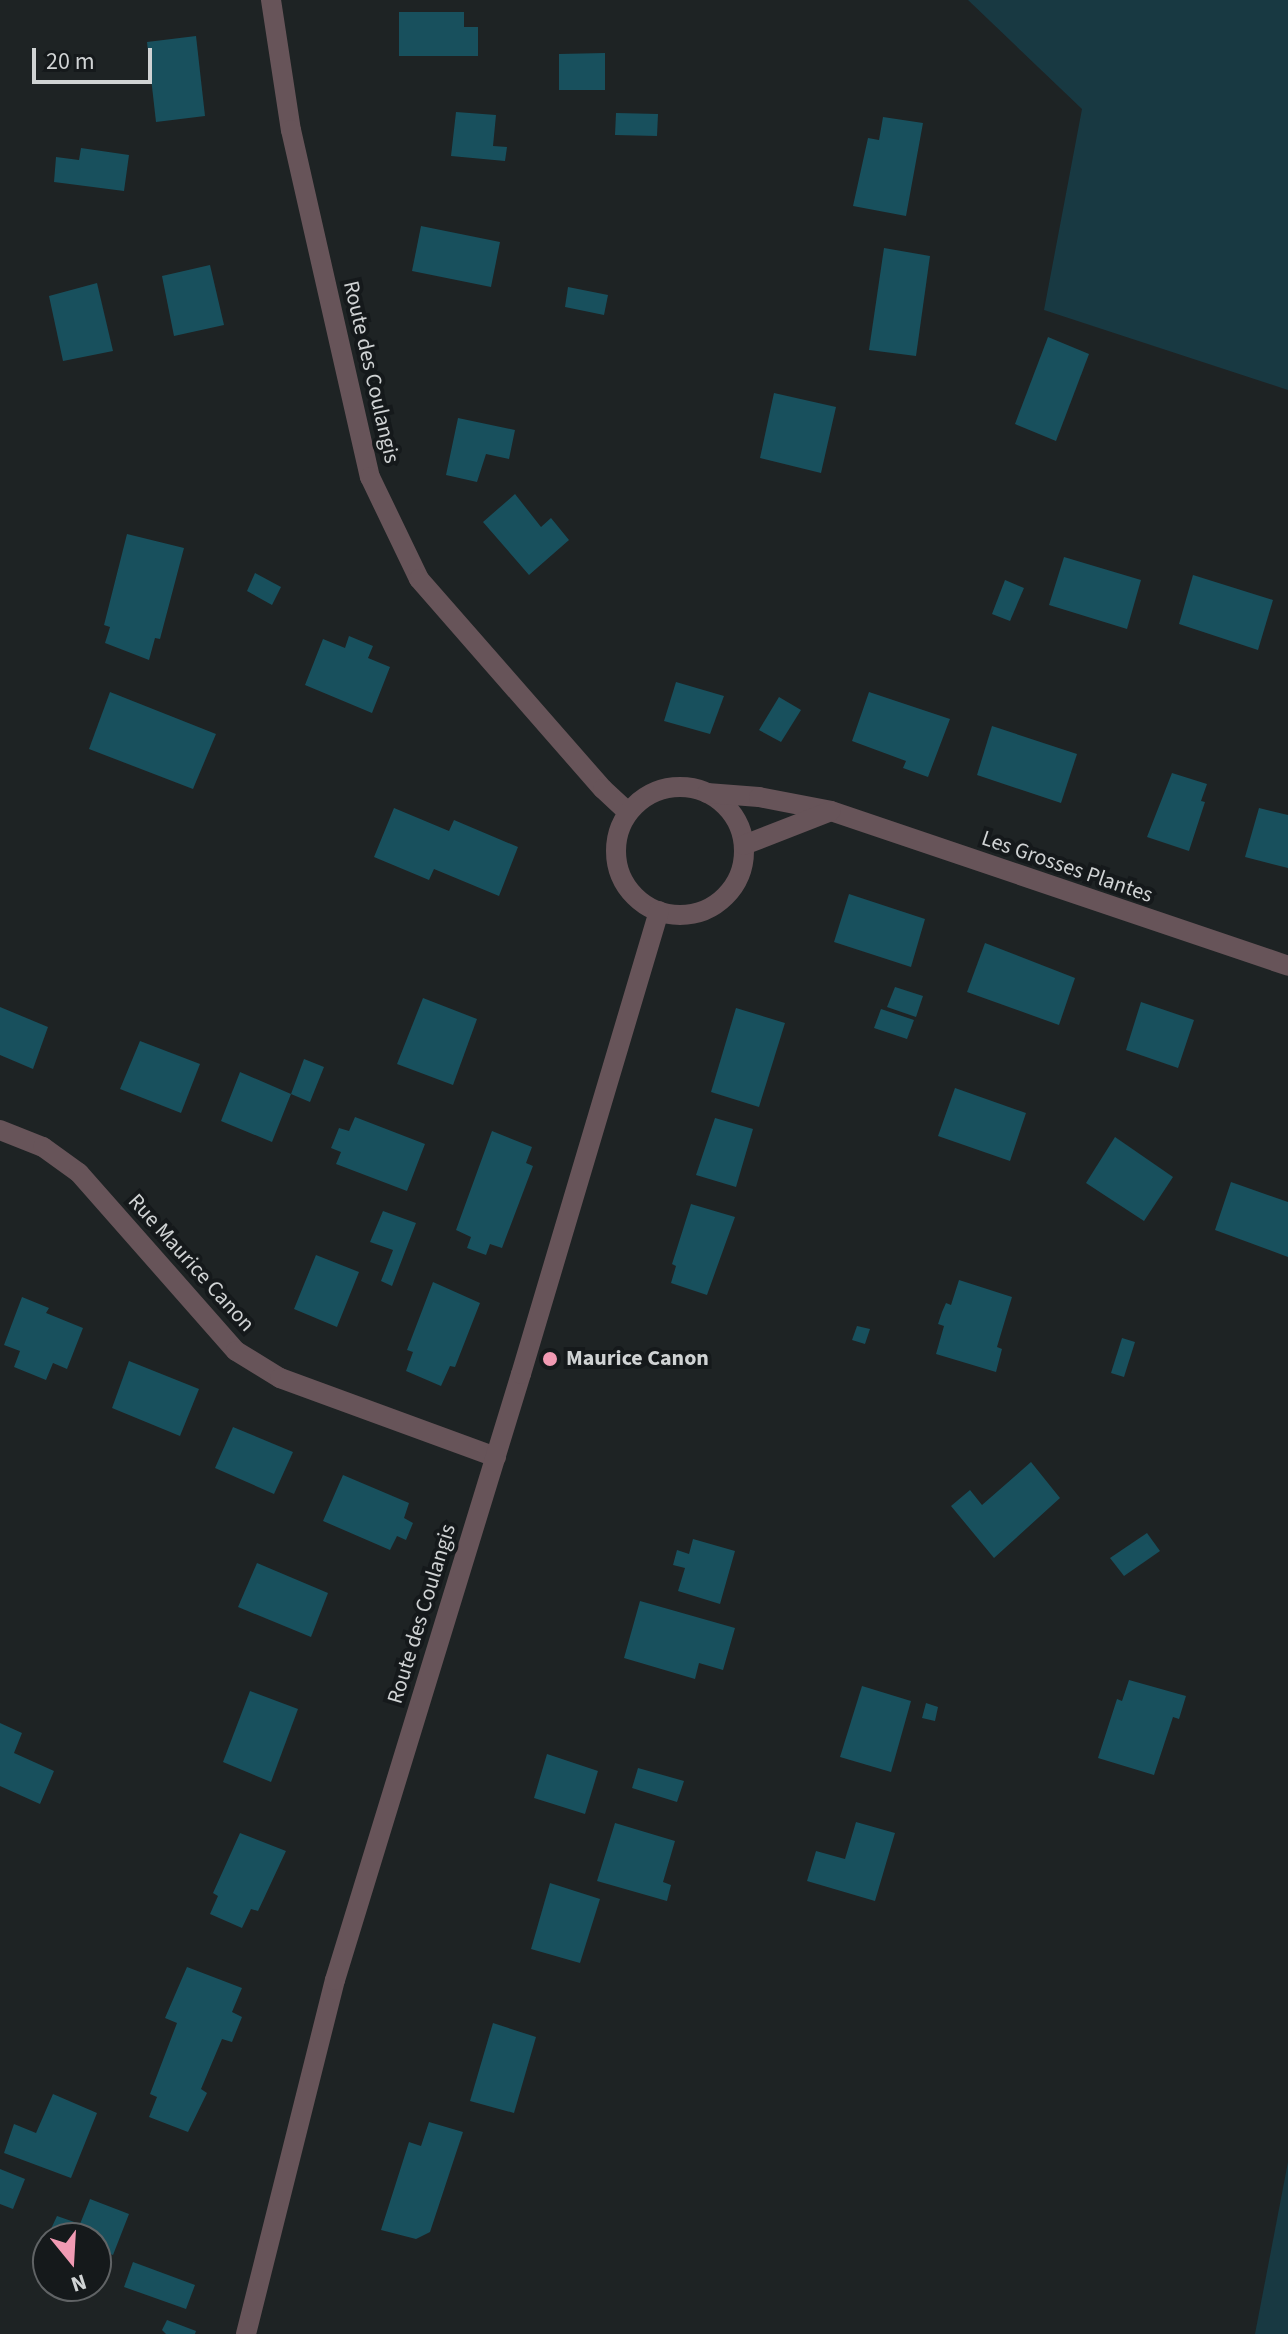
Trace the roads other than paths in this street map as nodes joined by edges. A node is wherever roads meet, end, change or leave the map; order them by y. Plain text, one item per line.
1 (271, 0) edge
2 (707, 793) junction
3 (831, 811) junction
4 (628, 812) junction
5 (744, 845) junction
6 (659, 911) junction
7 (1288, 966) edge
8 (0, 1130) edge
9 (496, 1457) junction
10 (246, 2334) edge

1 - 4 street, Route des Coulangis
2 - 3 street, Les Grosses Plantes
2 - 4 street
2 - 5 street
3 - 5 street
3 - 7 street, Les Grosses Plantes
4 - 6 street
5 - 6 street
6 - 9 street, Route des Coulangis
8 - 9 street, Rue Maurice Canon
9 - 10 street, Route des Coulangis

